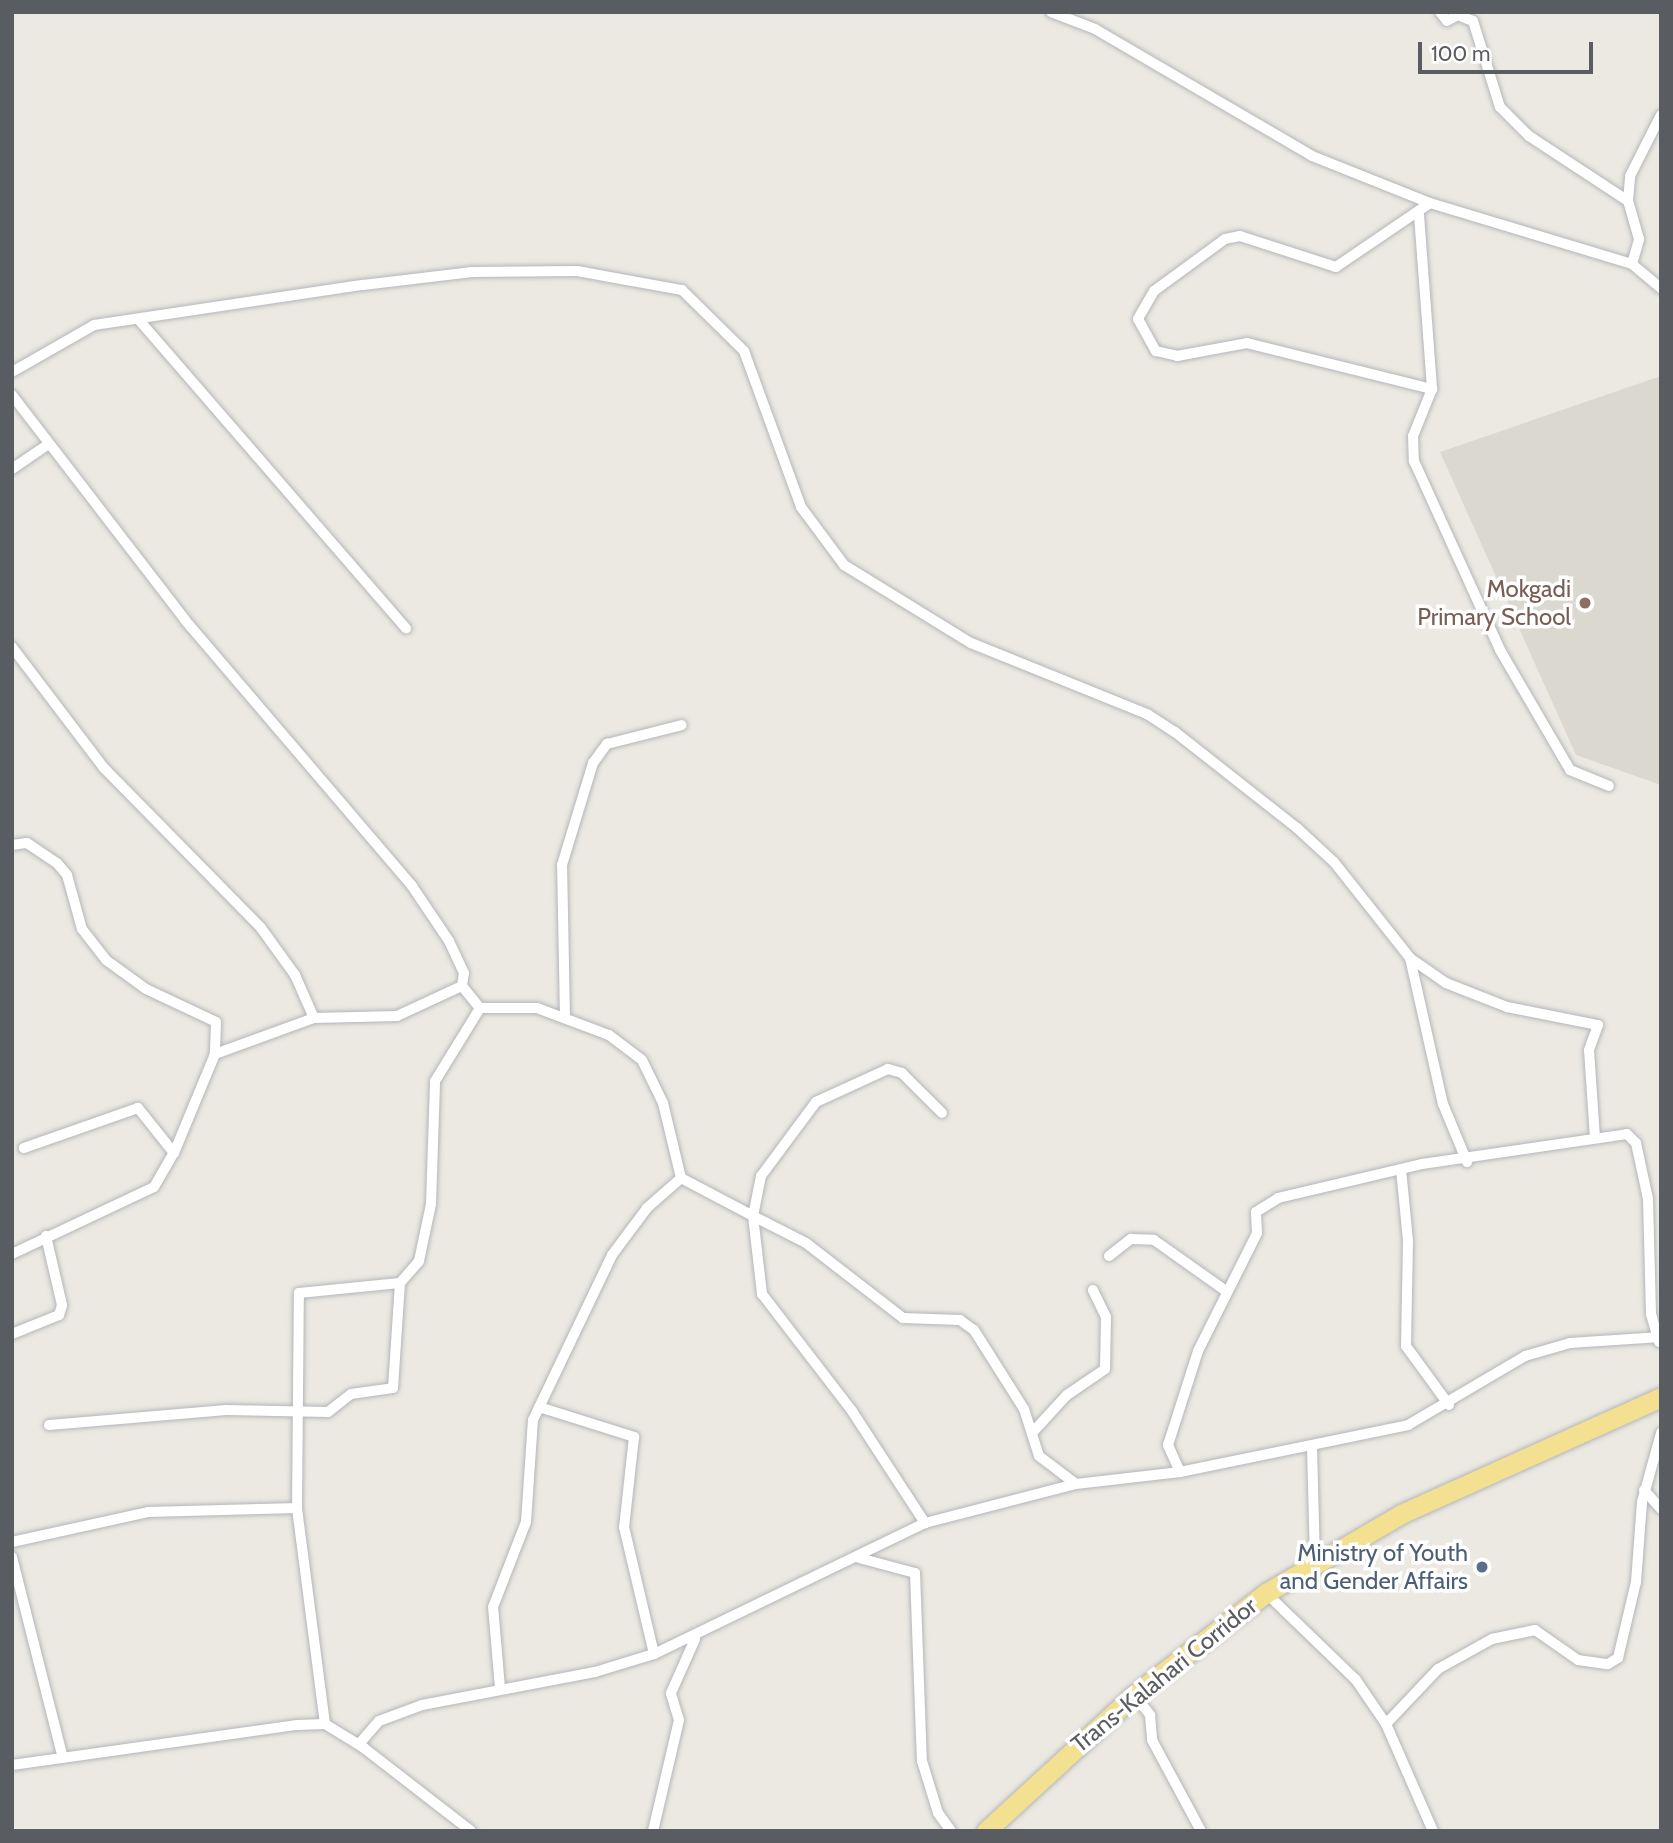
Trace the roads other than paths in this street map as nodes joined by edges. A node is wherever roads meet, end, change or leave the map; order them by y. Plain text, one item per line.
1 (1051, 12) edge
2 (1440, 12) edge
3 (1661, 115) edge
4 (1628, 201) junction
5 (1430, 203) junction
6 (1419, 215) junction
7 (1632, 264) junction
8 (1661, 288) edge
9 (139, 320) junction
10 (12, 372) edge
11 (1432, 389) junction
12 (12, 395) edge
13 (47, 444) junction
14 (12, 469) edge
15 (406, 628) dead end
16 (12, 647) edge
17 (681, 725) dead end
18 (1609, 786) dead end
19 (12, 845) edge
20 (1410, 958) junction
21 (462, 986) junction
22 (480, 1008) junction
23 (314, 1018) junction
24 (565, 1018) junction
25 (215, 1054) junction
26 (942, 1113) dead end
27 (1595, 1138) junction
28 (24, 1149) dead end
29 (174, 1153) junction
30 (1467, 1162) junction
31 (1401, 1169) junction
32 (681, 1178) junction
33 (1648, 1199) junction
34 (1661, 1202) edge
35 (753, 1216) junction
36 (46, 1236) junction
37 (12, 1254) edge
38 (1109, 1256) dead end
39 (400, 1283) junction
40 (1093, 1290) dead end
41 (1226, 1291) junction
42 (12, 1334) edge
43 (1658, 1339) edge
44 (1661, 1397) edge
45 (1450, 1405) junction
46 (539, 1407) junction
47 (297, 1409) junction
48 (49, 1425) dead end
49 (1032, 1433) junction
50 (1661, 1433) edge
51 (1312, 1447) junction
52 (1180, 1472) junction
53 (1076, 1484) junction
54 (1644, 1490) junction
55 (297, 1508) junction
56 (1661, 1508) edge
57 (925, 1522) junction
58 (12, 1542) edge
59 (12, 1557) edge
60 (859, 1558) junction
61 (1315, 1563) junction
62 (1266, 1593) junction
63 (695, 1639) junction
64 (654, 1654) junction
65 (500, 1688) junction
66 (1134, 1695) junction
67 (325, 1724) junction
68 (1386, 1724) junction
69 (359, 1744) junction
70 (63, 1758) junction
71 (12, 1765) edge
72 (471, 1831) edge
73 (653, 1831) edge
74 (951, 1831) edge
75 (986, 1831) edge
76 (1201, 1831) edge
77 (1433, 1831) edge

1 - 5 street
2 - 4 street
3 - 4 street
4 - 7 street
5 - 6 street
5 - 7 street
6 - 11 street
6 - 11 street
7 - 8 street
9 - 10 street
9 - 15 street
9 - 20 street
11 - 18 street
12 - 13 street
13 - 14 street
13 - 21 street
16 - 23 street
17 - 24 street
19 - 25 street
20 - 27 street
20 - 30 street
21 - 22 street
21 - 23 street
22 - 24 street
22 - 39 street
23 - 25 street
24 - 32 street
25 - 29 street
26 - 35 street
27 - 30 street
27 - 33 street
28 - 29 street
29 - 36 street
30 - 31 street
31 - 41 street
31 - 45 street
32 - 35 street
32 - 46 street
33 - 34 street
33 - 43 street
35 - 49 street
35 - 57 street
36 - 37 street
36 - 42 street
38 - 41 street
39 - 47 street
39 - 47 street
40 - 49 street
41 - 52 street
43 - 45 street
44 - 61 highway, Trans-Kalahari Corridor
45 - 51 street
46 - 64 street
46 - 65 street
47 - 48 street
47 - 55 street
49 - 53 street
50 - 54 street
51 - 52 street
51 - 61 street
52 - 53 street
53 - 57 street
54 - 56 street
54 - 68 street
55 - 58 street
55 - 67 street
57 - 60 street
59 - 70 street
60 - 63 street
60 - 74 street
61 - 62 highway, Trans-Kalahari Corridor
62 - 66 highway, Trans-Kalahari Corridor
62 - 68 street
63 - 64 street
63 - 73 street
64 - 65 street
65 - 69 street
66 - 75 highway, Trans-Kalahari Corridor
66 - 76 street
67 - 69 street
67 - 70 street
68 - 77 street
69 - 72 street
70 - 71 street

